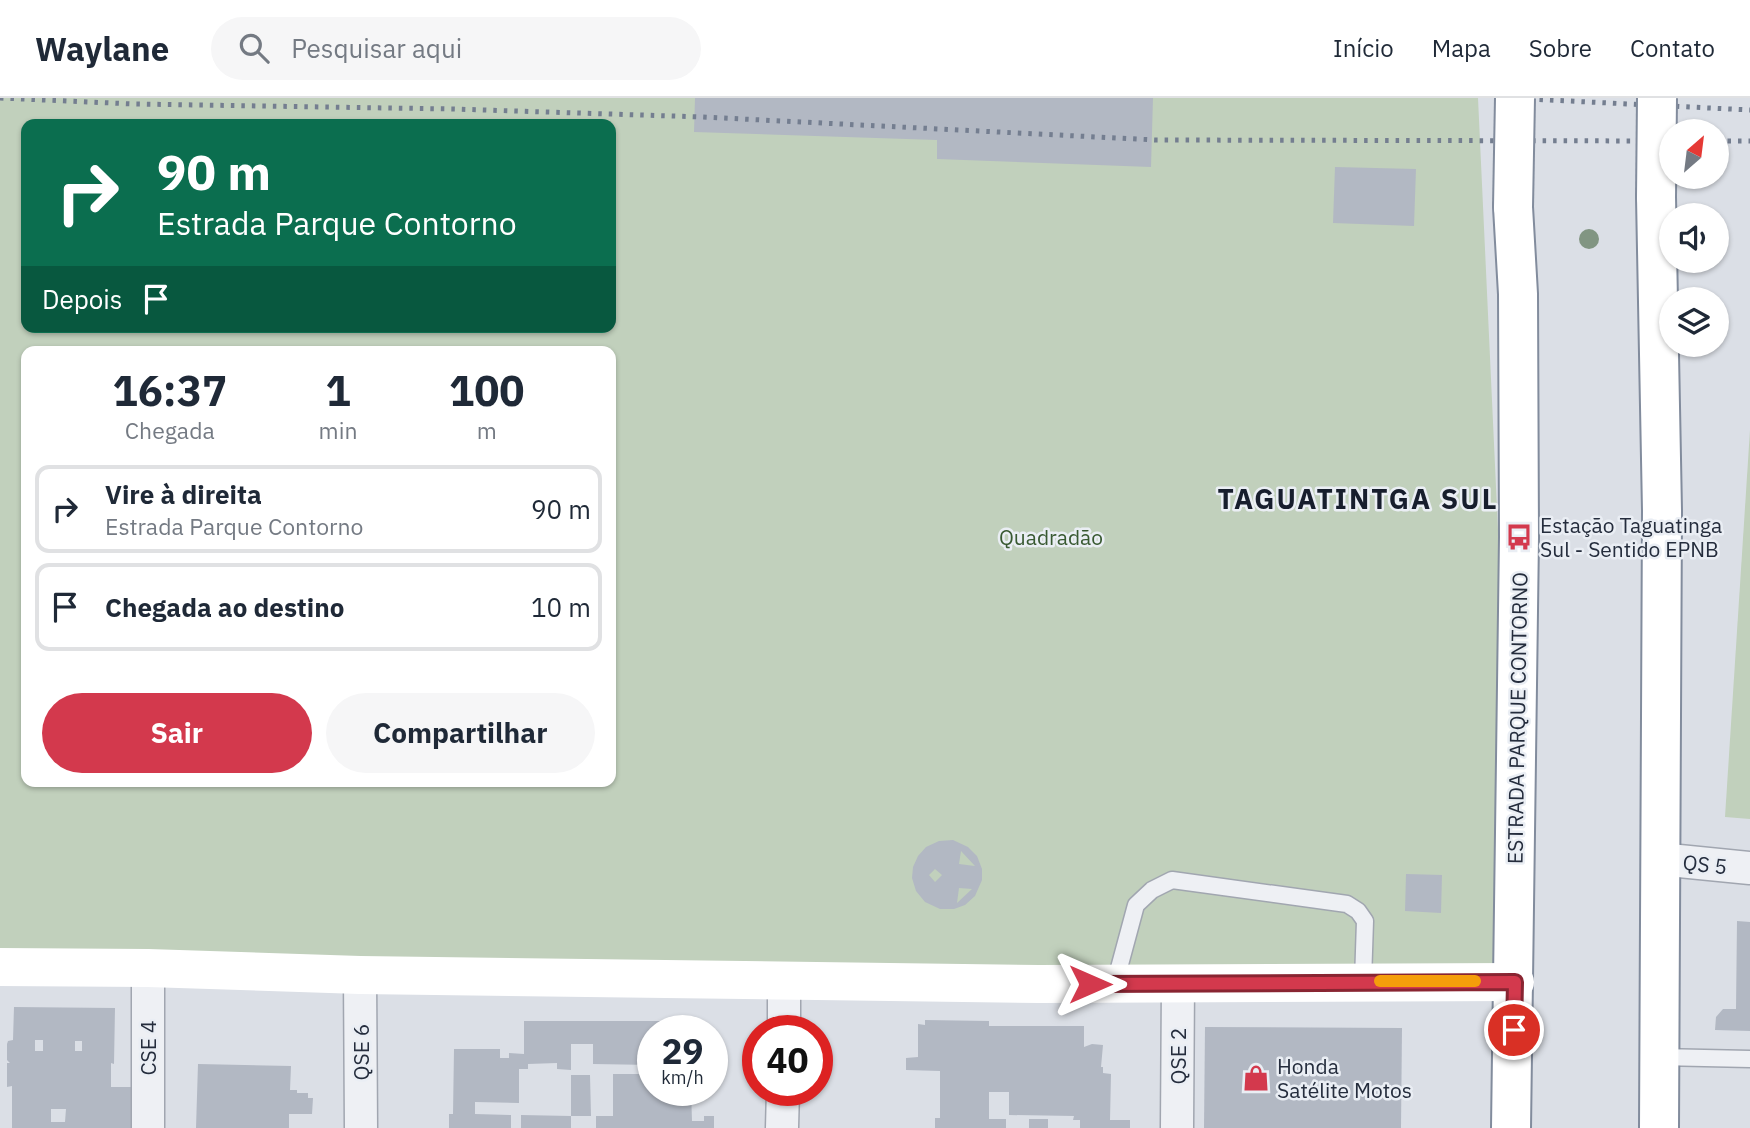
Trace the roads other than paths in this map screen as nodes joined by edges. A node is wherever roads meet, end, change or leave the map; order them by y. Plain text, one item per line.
1 (1515, 98) edge
2 (1657, 98) edge
3 (1659, 859) junction
4 (1750, 868) edge
5 (0, 967) edge
6 (148, 968) junction
7 (360, 975) junction
8 (785, 981) junction
9 (1363, 981) junction
10 (1515, 982) junction
11 (1178, 983) junction
12 (1115, 984) junction
13 (784, 1015) edge
14 (1660, 1057) junction
15 (1750, 1059) edge
16 (783, 1106) edge
17 (148, 1128) edge
18 (361, 1128) edge
19 (782, 1128) edge
20 (1177, 1128) edge
21 (1511, 1128) edge
22 (1659, 1128) edge

1 - 10 main road, ESTRADA PARQUE CONTORNO, bridge
2 - 3 main road, bridge
3 - 4 street, QS 5
3 - 14 main road
5 - 6 main road
6 - 7 main road
6 - 17 street, CSE 4
7 - 8 main road
7 - 18 street, QSE 6
8 - 12 main road
8 - 13 street
9 - 10 main road
9 - 11 main road
9 - 12 lane
10 - 21 main road, ESTRADA PARQUE CONTORNO
11 - 12 main road
11 - 20 street, QSE 2
14 - 15 lane
14 - 22 main road
16 - 19 street

